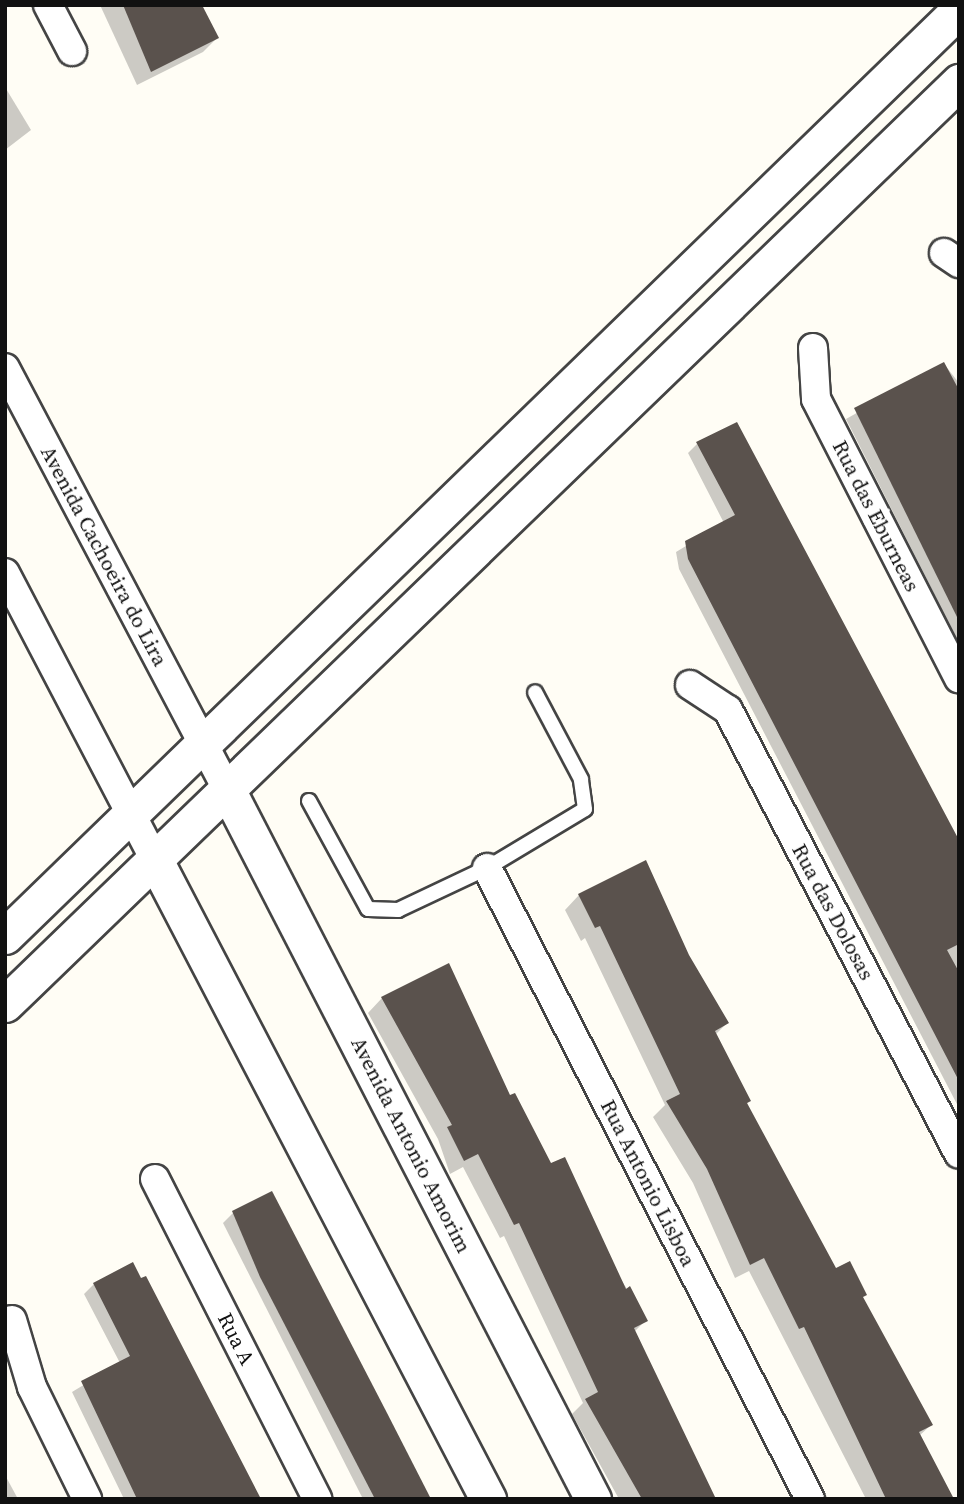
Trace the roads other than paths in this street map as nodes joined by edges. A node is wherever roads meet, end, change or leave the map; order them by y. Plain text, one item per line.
1 (48, 5) edge
2 (959, 10) edge
3 (72, 51) dead end
4 (959, 82) edge
5 (813, 348) dead end
6 (5, 368) edge
7 (5, 573) edge
8 (959, 678) edge
9 (690, 685) dead end
10 (535, 692) dead end
11 (202, 745) junction
12 (228, 791) junction
13 (309, 801) dead end
14 (132, 814) junction
15 (155, 860) junction
16 (487, 868) junction
17 (5, 936) edge
18 (5, 1004) edge
19 (959, 1154) edge
20 (155, 1180) dead end
21 (12, 1320) dead end
22 (88, 1499) edge
23 (317, 1499) edge
24 (488, 1499) edge
25 (593, 1499) edge
26 (810, 1499) edge

1 - 3 street
2 - 11 street
4 - 12 street
5 - 8 street, Rua das Eburneas
6 - 11 street, Avenida Cachoeira do Lira
7 - 14 street
9 - 19 street, Rua das Dolosas
10 - 16 lane
11 - 12 street, Avenida Cachoeira do Lira
11 - 14 street
12 - 15 street
12 - 25 street, Avenida Antonio Amorim
13 - 16 lane
14 - 15 street
14 - 17 street
15 - 18 street
15 - 24 street
16 - 26 street, Rua Antonio Lisboa
20 - 23 street, Rua A
21 - 22 street

